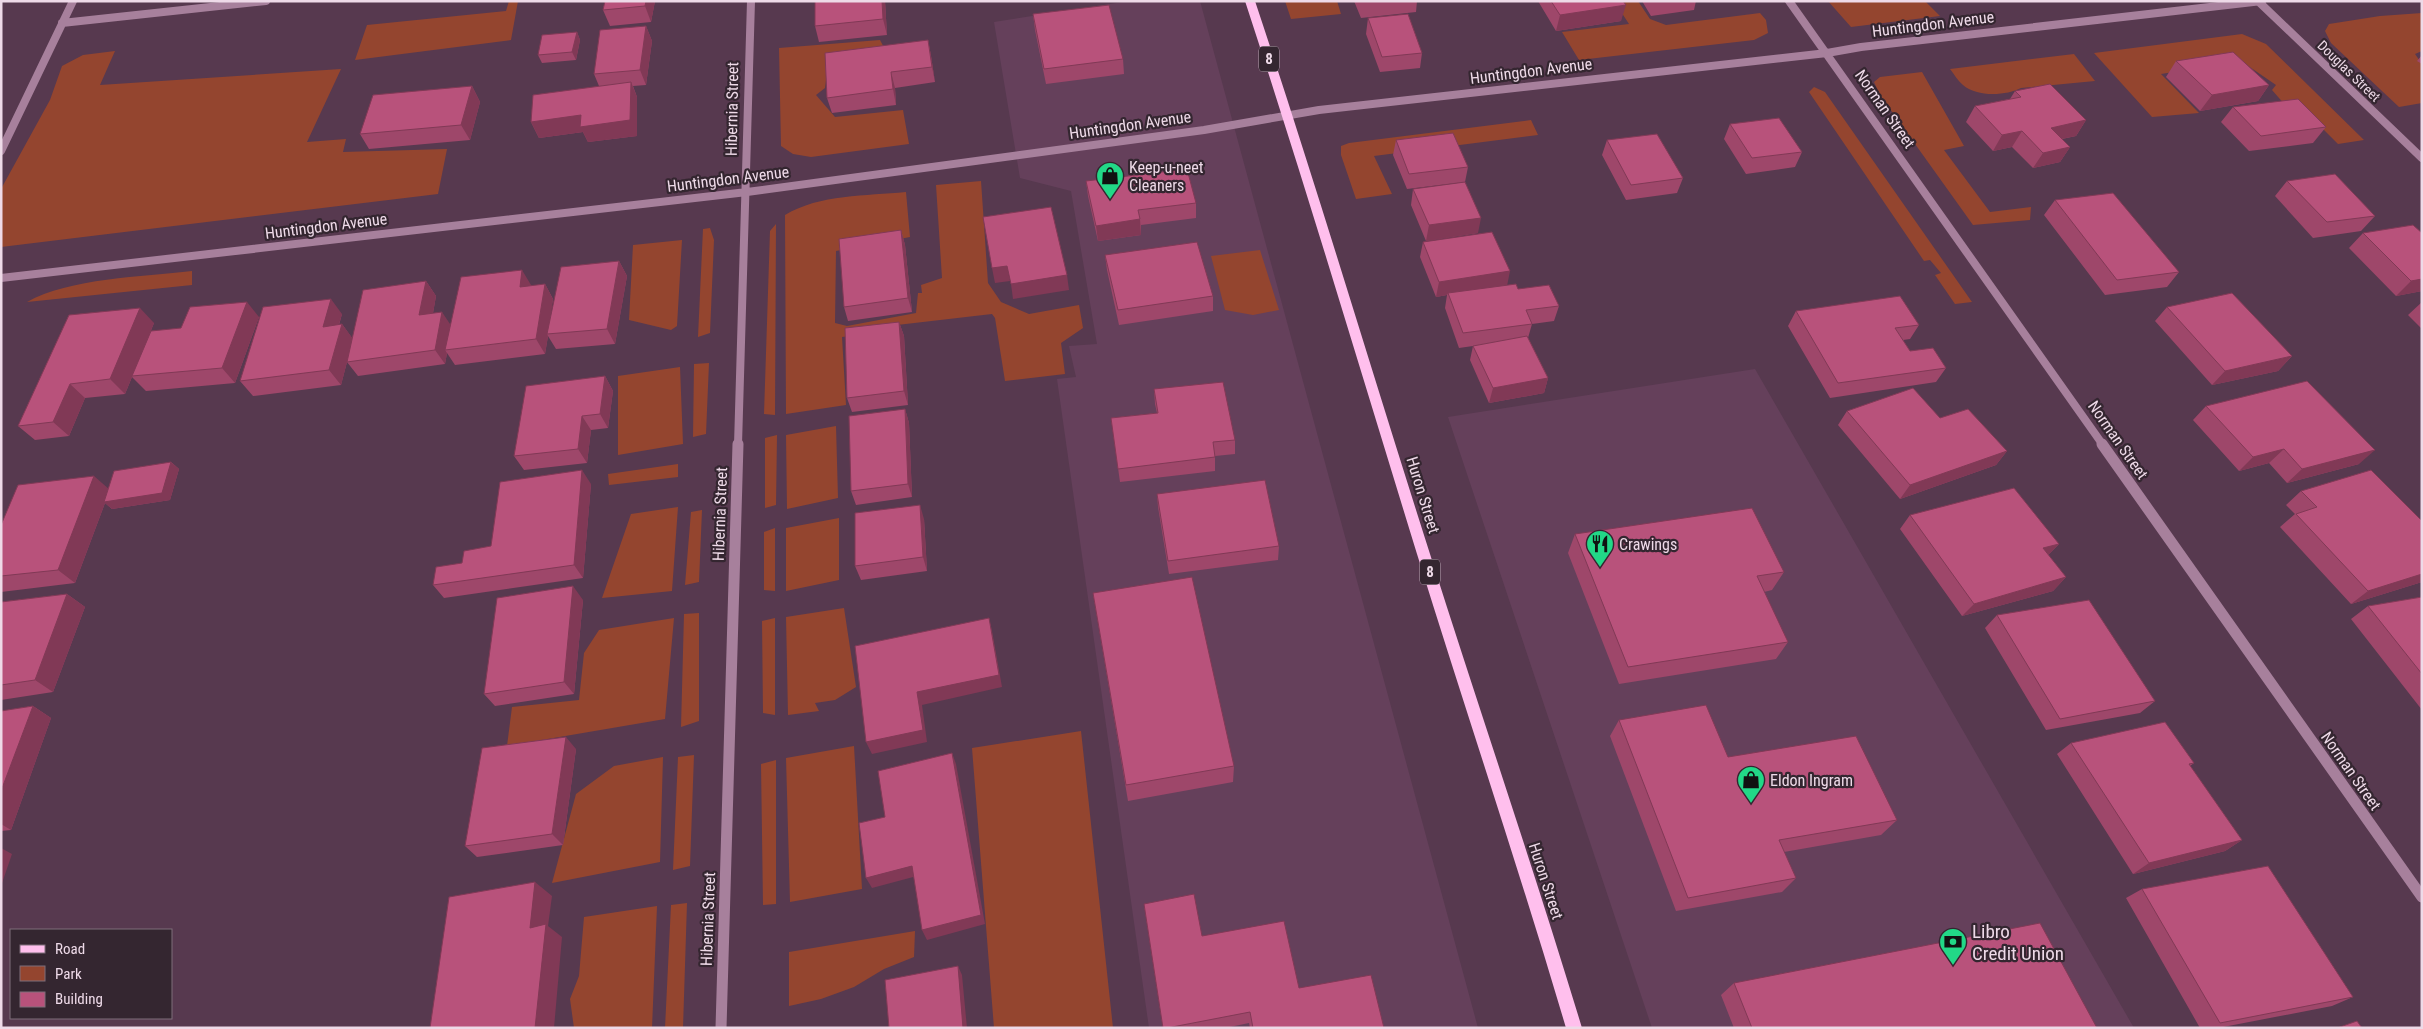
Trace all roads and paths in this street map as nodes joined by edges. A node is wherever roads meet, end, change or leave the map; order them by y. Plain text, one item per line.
1 (73, 1) edge
2 (266, 1) edge
3 (751, 1) edge
4 (1250, 1) edge
5 (1789, 1) edge
6 (2260, 1) edge
7 (62, 23) junction
8 (1827, 53) junction
9 (1288, 116) junction
10 (1, 151) edge
11 (2422, 158) edge
12 (747, 192) junction
13 (1, 278) edge
14 (2422, 897) edge
15 (721, 1028) edge
16 (1574, 1028) edge

1 - 7 street
2 - 7 street
3 - 12 street, Hibernia Street
4 - 9 main road, Huron Street / 8
5 - 8 street, Norman Street
6 - 8 street, Huntingdon Avenue
6 - 11 street, Douglas Street
7 - 10 street
8 - 9 street, Huntingdon Avenue
8 - 14 street, Norman Street
9 - 12 street, Huntingdon Avenue
9 - 16 main road, Huron Street / 8
12 - 13 street, Huntingdon Avenue
12 - 15 street, Hibernia Street

